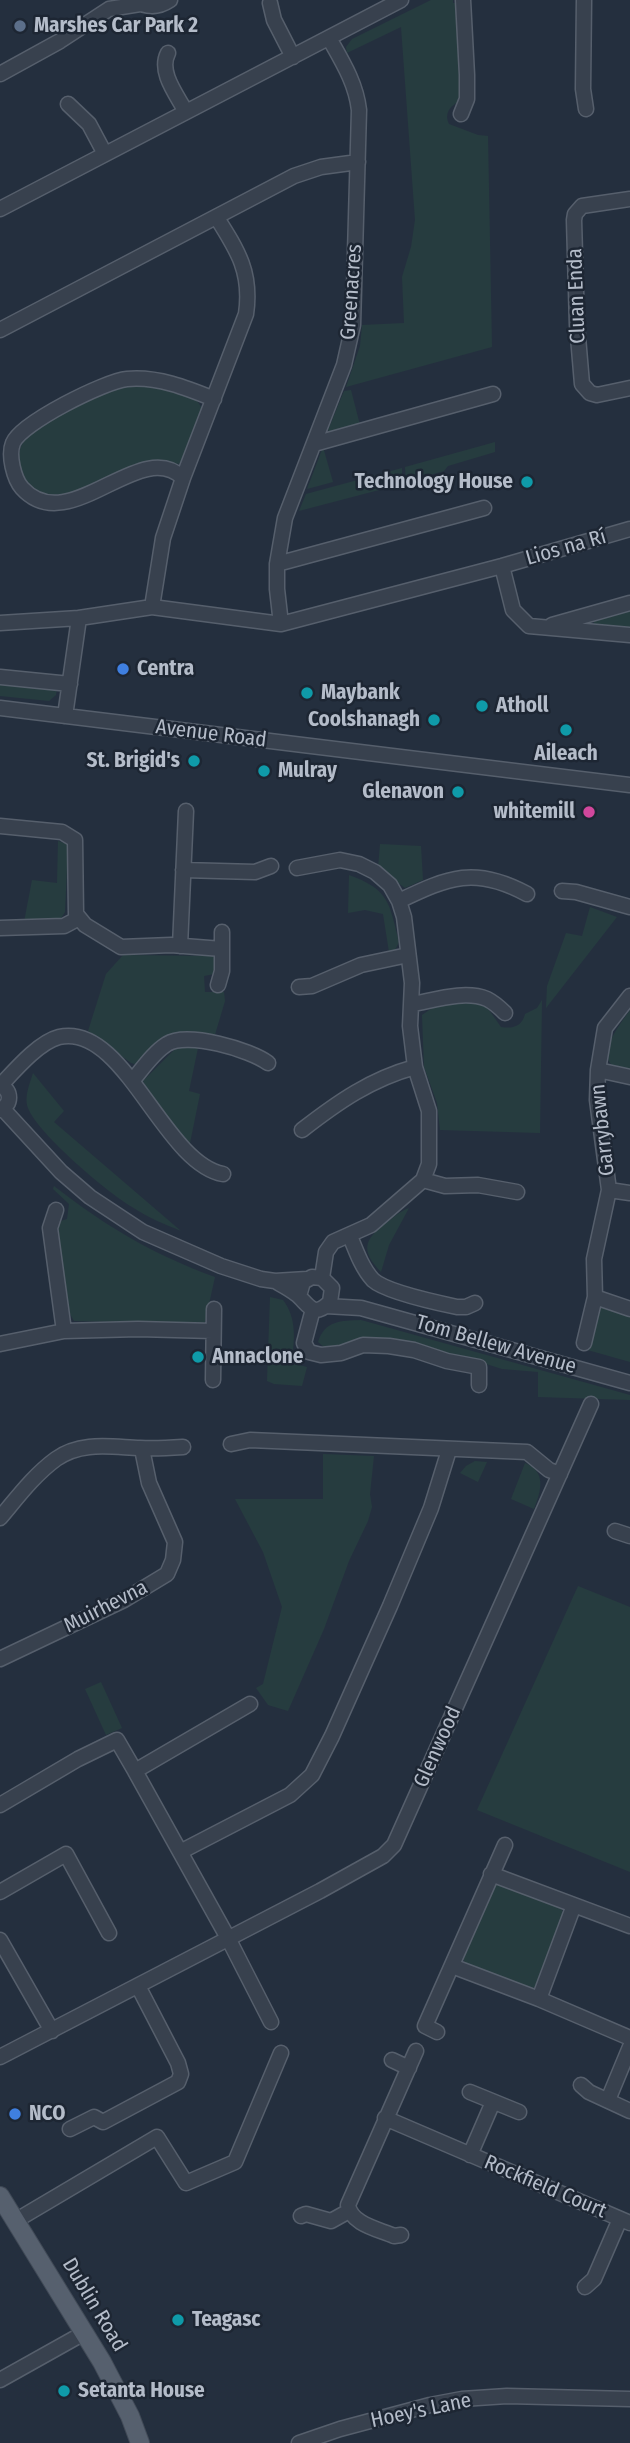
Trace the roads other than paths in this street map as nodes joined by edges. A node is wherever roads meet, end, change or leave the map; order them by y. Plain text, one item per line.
1 (170, 0) edge
2 (400, 0) edge
3 (463, 0) edge
4 (584, 0) edge
5 (137, 2) edge
6 (270, 3) dead end
7 (112, 5) edge
8 (329, 38) junction
9 (168, 53) dead end
10 (293, 57) junction
11 (0, 74) edge
12 (68, 104) dead end
13 (586, 109) dead end
14 (186, 112) junction
15 (461, 114) dead end
16 (105, 154) junction
17 (358, 162) junction
18 (630, 199) edge
19 (1, 206) edge
20 (217, 218) junction
21 (0, 330) edge
22 (630, 388) edge
23 (492, 394) dead end
24 (214, 399) junction
25 (314, 444) junction
26 (183, 478) junction
27 (484, 508) dead end
28 (630, 529) edge
29 (277, 564) junction
30 (502, 566) junction
31 (630, 603) edge
32 (152, 607) junction
33 (79, 618) junction
34 (0, 623) edge
35 (281, 624) junction
36 (543, 628) junction
37 (630, 635) edge
38 (0, 677) edge
39 (70, 684) junction
40 (0, 708) edge
41 (65, 716) junction
42 (630, 785) edge
43 (186, 811) dead end
44 (0, 826) edge
45 (271, 866) dead end
46 (297, 868) dead end
47 (183, 870) junction
48 (562, 891) dead end
49 (527, 894) dead end
50 (398, 901) junction
51 (630, 906) edge
52 (79, 918) junction
53 (0, 928) edge
54 (222, 932) dead end
55 (180, 946) junction
56 (222, 949) junction
57 (408, 955) junction
58 (218, 985) dead end
59 (299, 987) dead end
60 (630, 996) edge
61 (413, 1004) junction
62 (505, 1013) dead end
63 (268, 1063) dead end
64 (415, 1068) junction
65 (598, 1070) junction
66 (630, 1077) edge
67 (133, 1080) junction
68 (1, 1085) edge
69 (1, 1110) edge
70 (302, 1130) dead end
71 (223, 1174) dead end
72 (423, 1180) junction
73 (609, 1189) junction
74 (517, 1192) dead end
75 (630, 1193) edge
76 (56, 1210) dead end
77 (350, 1236) junction
78 (314, 1278) junction
79 (275, 1281) junction
80 (332, 1290) junction
81 (299, 1296) junction
82 (595, 1297) junction
83 (475, 1303) dead end
84 (214, 1308) dead end
85 (320, 1308) junction
86 (361, 1308) junction
87 (630, 1309) edge
88 (64, 1331) junction
89 (213, 1331) junction
90 (584, 1343) dead end
91 (0, 1344) edge
92 (213, 1380) dead end
93 (630, 1383) edge
94 (479, 1385) dead end
95 (591, 1404) dead end
96 (231, 1444) dead end
97 (183, 1447) dead end
98 (142, 1449) junction
99 (449, 1450) junction
100 (560, 1474) junction
101 (0, 1518) edge
102 (615, 1531) dead end
103 (630, 1536) edge
104 (0, 1659) edge
105 (250, 1704) dead end
106 (135, 1771) junction
107 (0, 1805) edge
108 (505, 1845) dead end
109 (180, 1852) junction
110 (491, 1874) junction
111 (0, 1892) edge
112 (574, 1905) junction
113 (630, 1926) edge
114 (109, 1933) dead end
115 (228, 1938) junction
116 (0, 1940) edge
117 (452, 1966) junction
118 (138, 1986) junction
119 (539, 1999) junction
120 (271, 2022) dead end
121 (52, 2031) junction
122 (437, 2032) dead end
123 (630, 2038) edge
124 (630, 2047) edge
125 (416, 2051) dead end
126 (281, 2053) dead end
127 (0, 2057) edge
128 (392, 2060) dead end
129 (409, 2067) junction
130 (582, 2085) dead end
131 (471, 2092) dead end
132 (608, 2100) junction
133 (493, 2102) junction
134 (630, 2110) edge
135 (519, 2112) dead end
136 (385, 2118) junction
137 (70, 2129) dead end
138 (470, 2155) junction
139 (0, 2196) edge
140 (349, 2211) junction
141 (301, 2216) dead end
142 (15, 2221) junction
143 (625, 2221) edge
144 (401, 2235) dead end
145 (585, 2287) dead end
146 (84, 2333) junction
147 (0, 2380) edge
148 (630, 2399) edge
149 (140, 2443) edge
150 (299, 2443) edge

1 - 5 street
2 - 8 street
3 - 15 street
4 - 13 street
5 - 7 street
6 - 10 street
7 - 11 street
8 - 10 street
8 - 17 street, Greenacres
9 - 14 street
10 - 14 street
12 - 16 street
14 - 16 street
16 - 19 street
17 - 20 street
17 - 25 street, Greenacres
18 - 22 street, Cluan Enda
20 - 21 street
20 - 24 street
23 - 25 street
24 - 26 street
24 - 26 street
25 - 29 street, Greenacres
26 - 32 street
27 - 29 street
28 - 30 street, Lios na Rí
29 - 35 street, Greenacres
30 - 35 street
30 - 36 street
31 - 36 street
32 - 33 street
32 - 35 street
33 - 34 street
33 - 39 street
36 - 37 street
38 - 39 street
39 - 41 street
40 - 41 street, Avenue Road
41 - 42 street, Avenue Road
43 - 47 street
44 - 52 street
45 - 47 street
46 - 50 street
47 - 55 street
48 - 51 street
49 - 50 street
50 - 57 street
52 - 53 street
52 - 55 street
54 - 56 street
55 - 56 street
56 - 58 street
57 - 59 street
57 - 61 street
60 - 65 street, Garrybawn
61 - 62 street
61 - 64 street
63 - 67 street
64 - 70 street
64 - 72 street
65 - 66 street, Garrybawn
65 - 73 street, Garrybawn
67 - 68 street
67 - 71 street
68 - 69 street
69 - 79 street
72 - 74 street
72 - 77 street
73 - 75 street, Garrybawn
73 - 82 street, Garrybawn
76 - 88 street
77 - 78 street
77 - 83 street
78 - 79 street
78 - 80 street
78 - 81 street
79 - 81 street
80 - 85 street
80 - 86 street, Tom Bellew Avenue
81 - 85 street
82 - 87 street
82 - 90 street, Garrybawn
84 - 89 street
85 - 86 street, Tom Bellew Avenue
85 - 94 street
86 - 93 street, Tom Bellew Avenue
88 - 89 street
88 - 91 street
89 - 92 street
95 - 100 street, Glenwood
96 - 99 street
97 - 98 street
98 - 101 street
98 - 104 street, Muirhevna
99 - 100 street
99 - 109 street
100 - 115 street, Glenwood
102 - 103 street
105 - 106 street
106 - 107 street
106 - 109 street
108 - 110 street
109 - 115 street
110 - 112 street
110 - 117 street
111 - 114 street
112 - 113 street
112 - 119 street
115 - 118 street, Glenwood
115 - 120 street
116 - 121 street
117 - 119 street
117 - 122 street
118 - 121 street, Glenwood
118 - 137 street
119 - 123 street
121 - 127 street, Glenwood
124 - 132 street
125 - 129 street
126 - 142 street
128 - 129 street
129 - 136 street
130 - 132 street
131 - 133 street
132 - 134 street
133 - 135 street
133 - 138 street, Rockfield Court
136 - 138 street, Rockfield Court
136 - 140 street
138 - 143 street, Rockfield Court
139 - 142 main road, Dublin Road
140 - 141 street
140 - 144 street
142 - 146 main road, Dublin Road
143 - 145 street, Rockfield Court
146 - 147 street
146 - 149 main road, Dublin Road
148 - 150 street, Hoey's Lane

